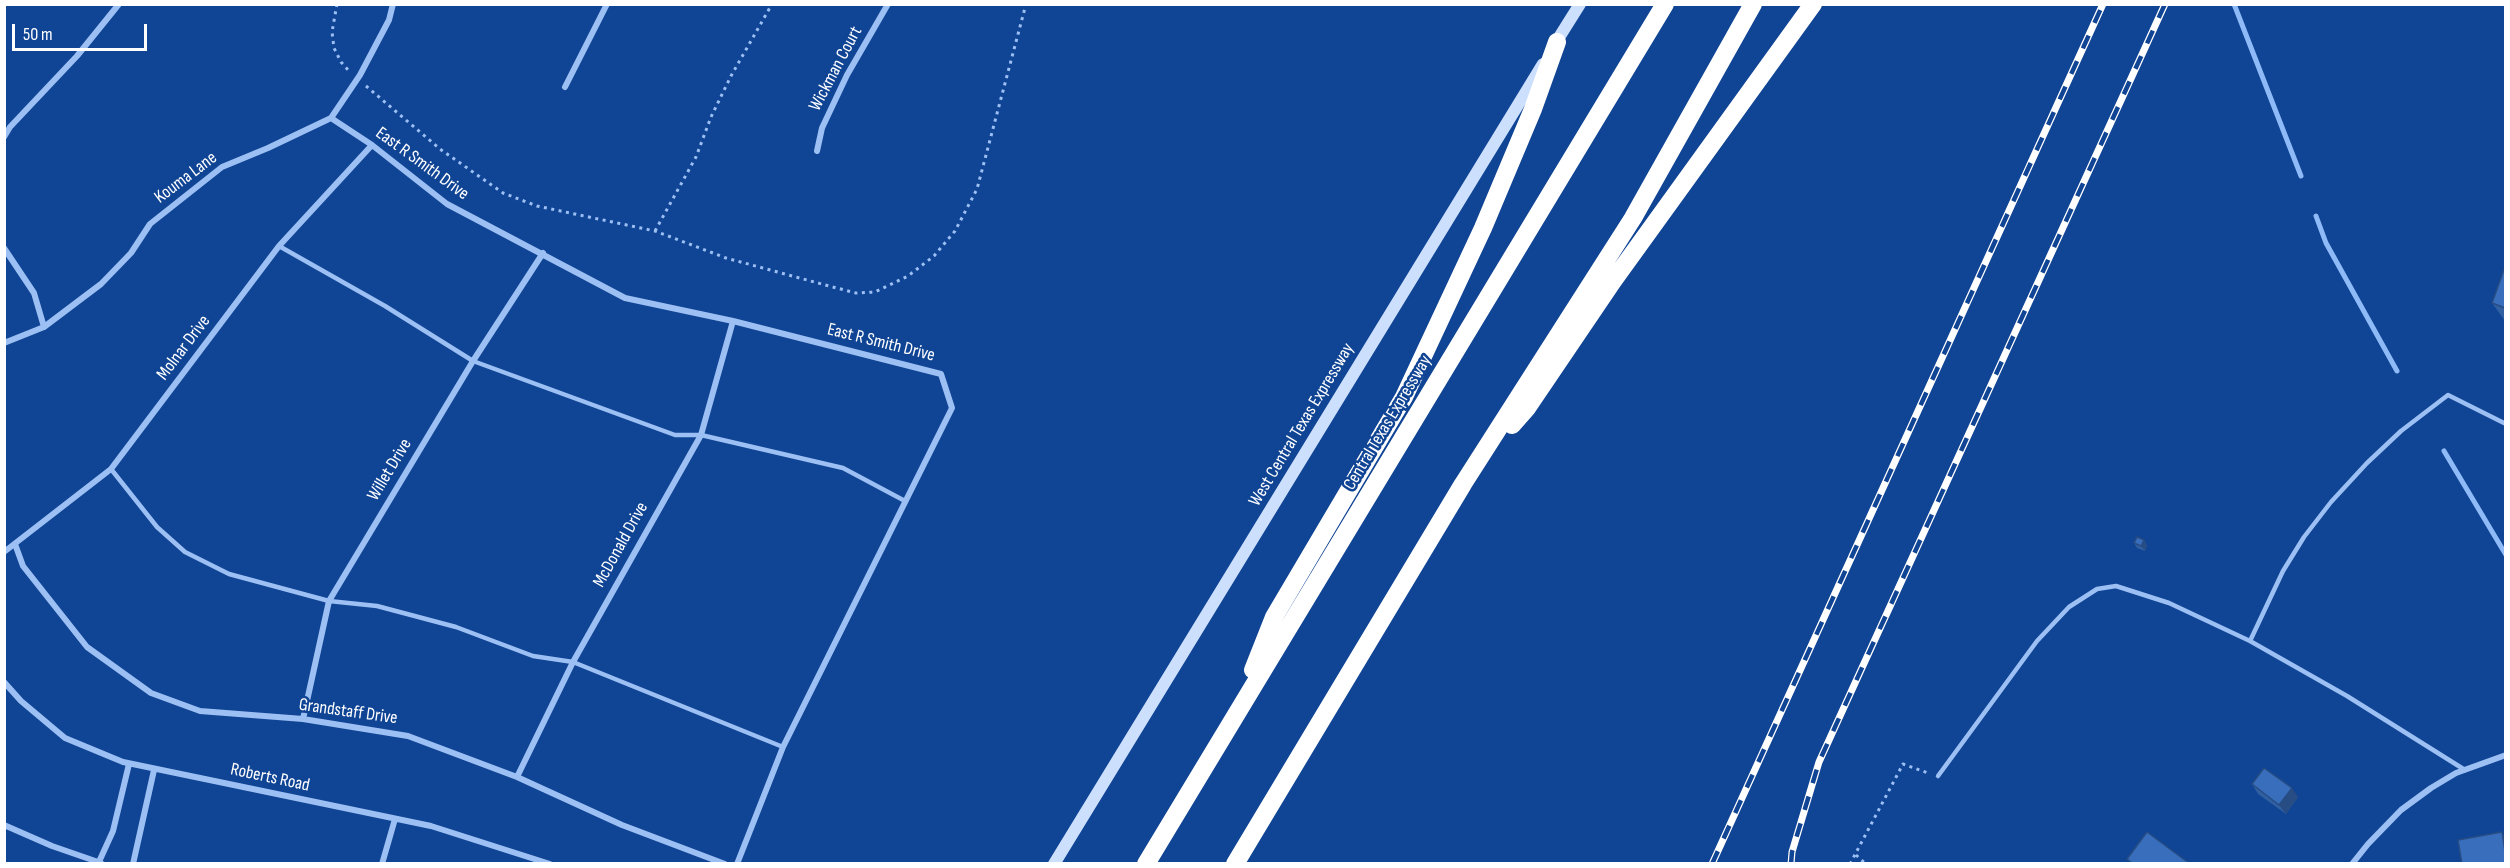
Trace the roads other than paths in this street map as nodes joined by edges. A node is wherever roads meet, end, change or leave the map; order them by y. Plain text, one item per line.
1 (119, 4) edge
2 (393, 4) edge
3 (607, 4) edge
4 (888, 4) edge
5 (1580, 4) edge
6 (1665, 4) edge
7 (1753, 4) edge
8 (1813, 4) edge
9 (1557, 42) junction
10 (565, 87) dead end
11 (331, 118) junction
12 (4, 137) edge
13 (372, 145) junction
14 (817, 151) dead end
15 (279, 246) junction
16 (4, 248) edge
17 (543, 253) junction
18 (733, 321) junction
19 (44, 327) junction
20 (4, 343) edge
21 (473, 361) junction
22 (2505, 424) edge
23 (700, 435) junction
24 (111, 469) junction
25 (1463, 484) junction
26 (905, 501) junction
27 (15, 544) junction
28 (4, 552) edge
29 (329, 601) junction
30 (2250, 641) junction
31 (573, 662) junction
32 (4, 682) edge
33 (1234, 717) junction
34 (303, 719) junction
35 (783, 747) junction
36 (2505, 755) edge
37 (129, 764) junction
38 (154, 770) junction
39 (2465, 770) junction
40 (1938, 776) road end
41 (517, 777) junction
42 (394, 819) junction
43 (4, 825) edge
44 (99, 863) edge
45 (133, 864) edge
46 (382, 864) edge
47 (550, 864) edge
48 (725, 864) edge
49 (737, 864) edge
50 (1054, 864) edge
51 (1146, 864) edge
52 (1235, 864) edge
53 (2352, 864) edge

1 - 12 street
2 - 11 street
3 - 10 street
4 - 14 street, Wickman Court
5 - 9 main road, West Central Texas Expressway
6 - 33 highway, Central Texas Expressway
7 - 25 highway
8 - 25 highway
9 - 33 highway
9 - 50 main road, West Central Texas Expressway
11 - 13 street, East R Smith Drive
11 - 19 street, Kouma Lane
13 - 15 street, Molnar Drive
13 - 17 street, East R Smith Drive
15 - 21 lane
15 - 24 street, Molnar Drive
16 - 19 street
17 - 18 street, East R Smith Drive
17 - 21 street, Willet Drive
18 - 23 street, McDonald Drive
18 - 26 street, East R Smith Drive
19 - 20 street, Kouma Lane
21 - 23 lane
21 - 29 street, Willet Drive
22 - 30 lane
23 - 26 lane
23 - 31 street, McDonald Drive
24 - 27 street, Molnar Drive
24 - 29 lane
25 - 52 highway
26 - 35 street, East R Smith Drive
27 - 28 street, Molnar Drive
27 - 34 street, Grandstaff Drive
29 - 31 lane
29 - 34 street, Willet Drive
30 - 39 lane
30 - 40 lane
31 - 35 lane
31 - 41 street, McDonald Drive
32 - 37 street, Roberts Road
33 - 51 highway, Central Texas Expressway
34 - 41 street, Grandstaff Drive
35 - 49 street, East R Smith Drive
36 - 39 street
37 - 38 street, Roberts Road
37 - 44 street
38 - 42 street, Roberts Road
38 - 45 street
39 - 53 street
41 - 48 street, Grandstaff Drive
42 - 46 street
42 - 47 street, Roberts Road
43 - 44 street

